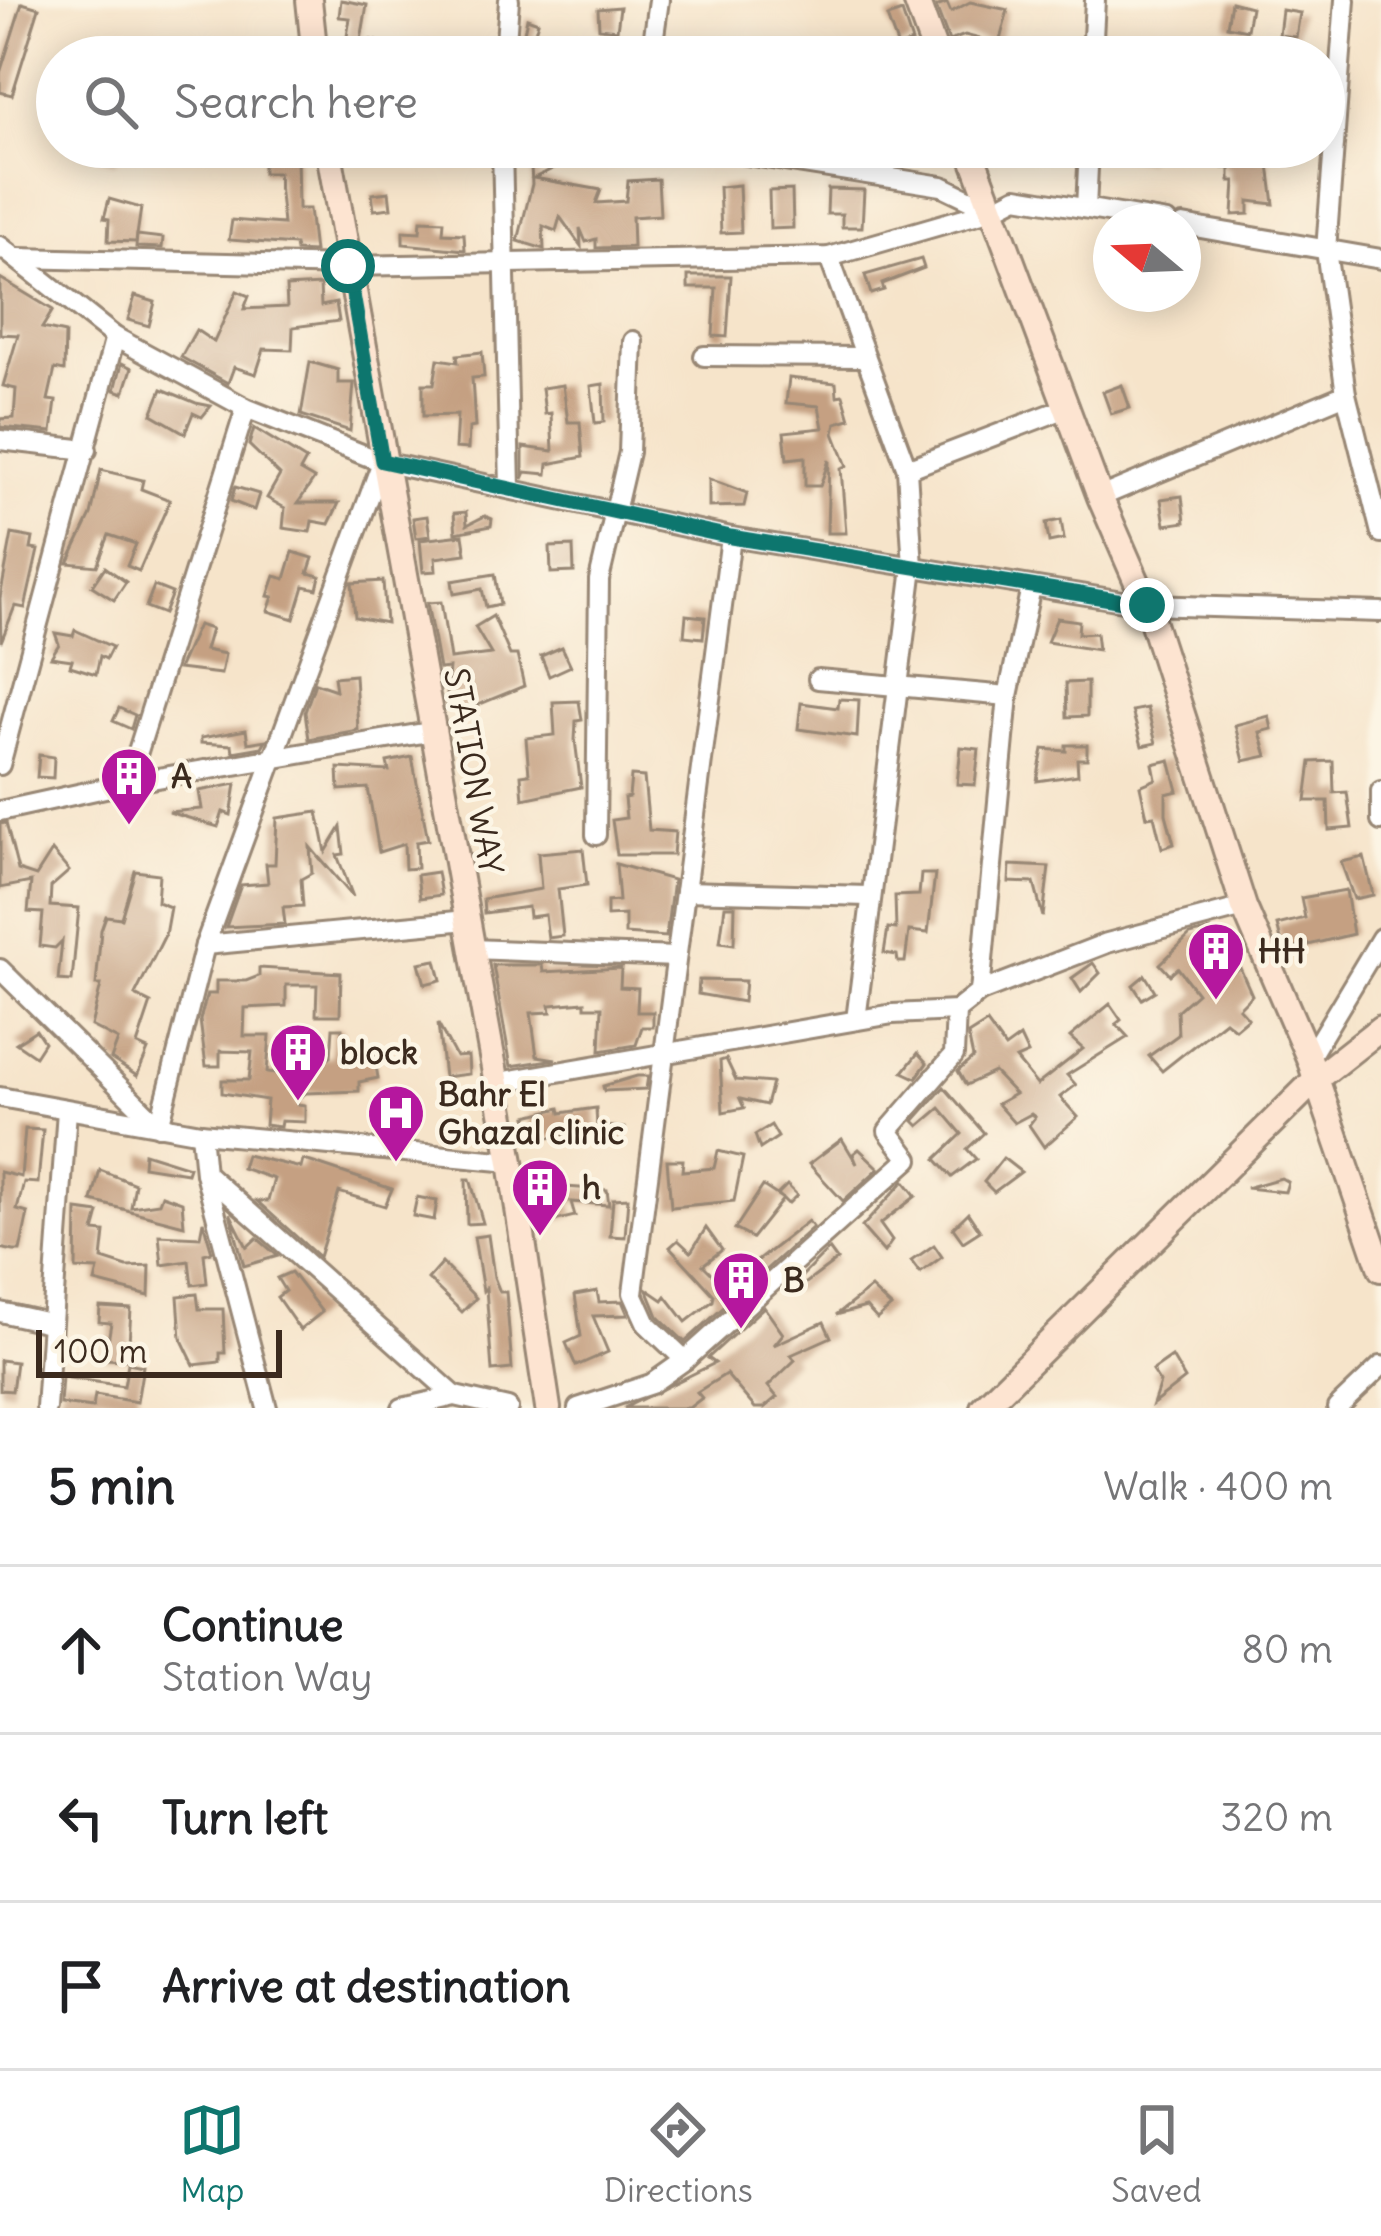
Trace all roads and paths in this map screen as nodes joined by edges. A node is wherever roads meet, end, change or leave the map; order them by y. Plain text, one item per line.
1 (309, 0) edge
2 (508, 0) edge
3 (659, 0) edge
4 (916, 0) edge
5 (1094, 0) edge
6 (1345, 0) edge
7 (313, 36) edge
8 (506, 36) edge
9 (654, 36) edge
10 (929, 36) edge
11 (1093, 36) edge
12 (1342, 36) edge
13 (332, 168) edge
14 (503, 168) edge
15 (829, 168) edge
16 (977, 168) edge
17 (1087, 168) edge
18 (1332, 168) edge
19 (1086, 208) junction
20 (1093, 209) edge
21 (992, 210) junction
22 (1201, 228) edge
23 (0, 245) edge
24 (1326, 250) junction
25 (829, 257) junction
26 (18, 258) junction
27 (1381, 259) edge
28 (505, 265) junction
29 (348, 266) junction
30 (116, 337) junction
31 (633, 341) dead end
32 (704, 356) dead end
33 (863, 357) junction
34 (1346, 394) junction
35 (1069, 407) junction
36 (246, 408) junction
37 (0, 440) edge
38 (87, 451) junction
39 (382, 461) junction
40 (907, 469) junction
41 (510, 488) junction
42 (1100, 497) junction
43 (613, 511) junction
44 (1381, 533) edge
45 (731, 537) junction
46 (913, 567) junction
47 (1031, 586) junction
48 (1147, 605) junction
49 (1381, 612) edge
50 (818, 679) dead end
51 (895, 685) junction
52 (1008, 696) junction
53 (435, 731) junction
54 (269, 759) junction
55 (0, 765) edge
56 (128, 783) junction
57 (1381, 791) edge
58 (0, 811) edge
59 (1381, 821) edge
60 (596, 836) dead end
61 (685, 891) junction
62 (868, 896) junction
63 (1244, 908) junction
64 (467, 920) junction
65 (1381, 938) edge
66 (205, 945) junction
67 (472, 949) junction
68 (676, 957) junction
69 (0, 969) edge
70 (980, 992) junction
71 (956, 1011) junction
72 (856, 1021) junction
73 (1381, 1028) edge
74 (664, 1057) junction
75 (1313, 1069) junction
76 (494, 1083) junction
77 (0, 1097) edge
78 (67, 1110) junction
79 (159, 1126) junction
80 (201, 1133) junction
81 (511, 1162) junction
82 (205, 1173) junction
83 (1381, 1269) edge
84 (0, 1312) edge
85 (49, 1323) junction
86 (685, 1360) junction
87 (1381, 1366) edge
88 (455, 1396) junction
89 (46, 1408) edge
90 (267, 1408) edge
91 (402, 1408) edge
92 (508, 1408) edge
93 (548, 1408) edge
94 (578, 1408) edge
95 (983, 1408) edge
96 (1337, 1408) edge

1 - 7 street
2 - 8 street
3 - 9 street
4 - 10 street
5 - 11 street
6 - 12 street
13 - 29 street, STATION WAY
14 - 28 street
15 - 21 street
16 - 21 street
17 - 19 street
18 - 24 street
19 - 20 street
19 - 21 street
21 - 25 street
21 - 35 street
22 - 24 street
23 - 26 street
24 - 27 street
24 - 34 street
25 - 28 street
25 - 33 street
26 - 29 street
26 - 30 street
28 - 29 street
28 - 41 street
29 - 39 street, STATION WAY
30 - 36 street
30 - 38 street
31 - 43 street
32 - 33 street
33 - 40 street
34 - 42 street
34 - 44 street
35 - 40 street
35 - 42 street
36 - 39 street
36 - 56 street
37 - 38 street
38 - 55 street
39 - 41 street
39 - 53 street, STATION WAY
39 - 54 street
40 - 46 street
41 - 43 street
42 - 48 street
43 - 45 street
43 - 60 street
45 - 46 street
45 - 61 street
46 - 47 street
46 - 51 street
47 - 48 street
47 - 52 street
48 - 49 street
48 - 63 street
50 - 51 street
51 - 52 street
51 - 62 street
52 - 70 street
53 - 54 street
53 - 64 street, STATION WAY
54 - 56 street
54 - 66 street
56 - 58 street
57 - 59 street
61 - 62 street
61 - 68 street
62 - 72 street
63 - 70 street
63 - 75 street
64 - 66 street
64 - 67 street, STATION WAY
65 - 75 street
66 - 79 street
67 - 68 street
67 - 76 street, STATION WAY
68 - 74 street
69 - 79 street
70 - 71 street
71 - 72 street
71 - 86 street
72 - 74 street
73 - 75 street
74 - 76 street
74 - 86 street
75 - 83 street
75 - 95 street
76 - 81 street, STATION WAY
77 - 78 street
78 - 79 street
78 - 85 street
79 - 80 street
80 - 81 street
80 - 82 street
81 - 93 street, STATION WAY
82 - 88 street
82 - 90 street
84 - 85 street
85 - 89 street
86 - 94 street
87 - 96 street
88 - 91 street
88 - 92 street

